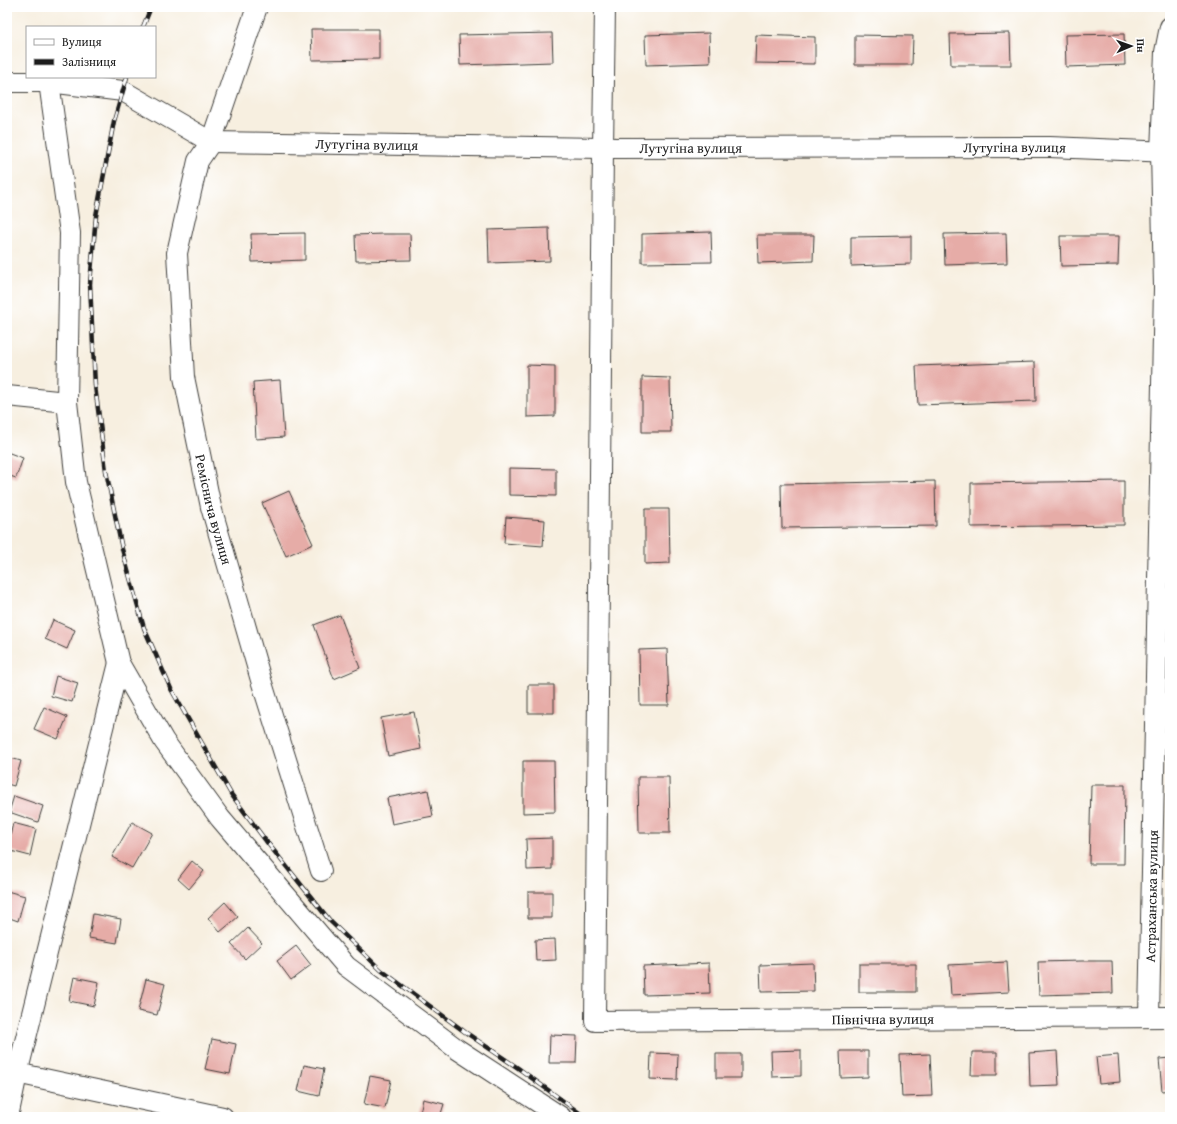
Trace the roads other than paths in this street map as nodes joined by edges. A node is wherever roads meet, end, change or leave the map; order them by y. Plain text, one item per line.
1 (258, 7) edge
2 (605, 7) edge
3 (1170, 27) edge
4 (7, 82) edge
5 (49, 82) junction
6 (211, 142) junction
7 (602, 148) junction
8 (1166, 152) edge
9 (7, 396) edge
10 (67, 402) junction
11 (119, 664) junction
12 (321, 871) dead end
13 (1150, 1017) junction
14 (1170, 1017) edge
15 (12, 1072) edge
16 (8, 1117) edge
17 (223, 1117) edge
18 (561, 1117) edge

1 - 6 street, Реміснича вулиця
2 - 7 street
3 - 8 street, Астраханська вулиця
4 - 5 street
5 - 6 street
5 - 10 street
6 - 7 street, Лутугіна вулиця
6 - 12 street, Реміснича вулиця
7 - 8 street, Лутугіна вулиця
7 - 13 street, Північна вулиця
8 - 13 street, Астраханська вулиця
9 - 10 street
10 - 11 street
11 - 15 street
11 - 18 street
13 - 14 street, Північна вулиця
15 - 16 street
15 - 17 street

